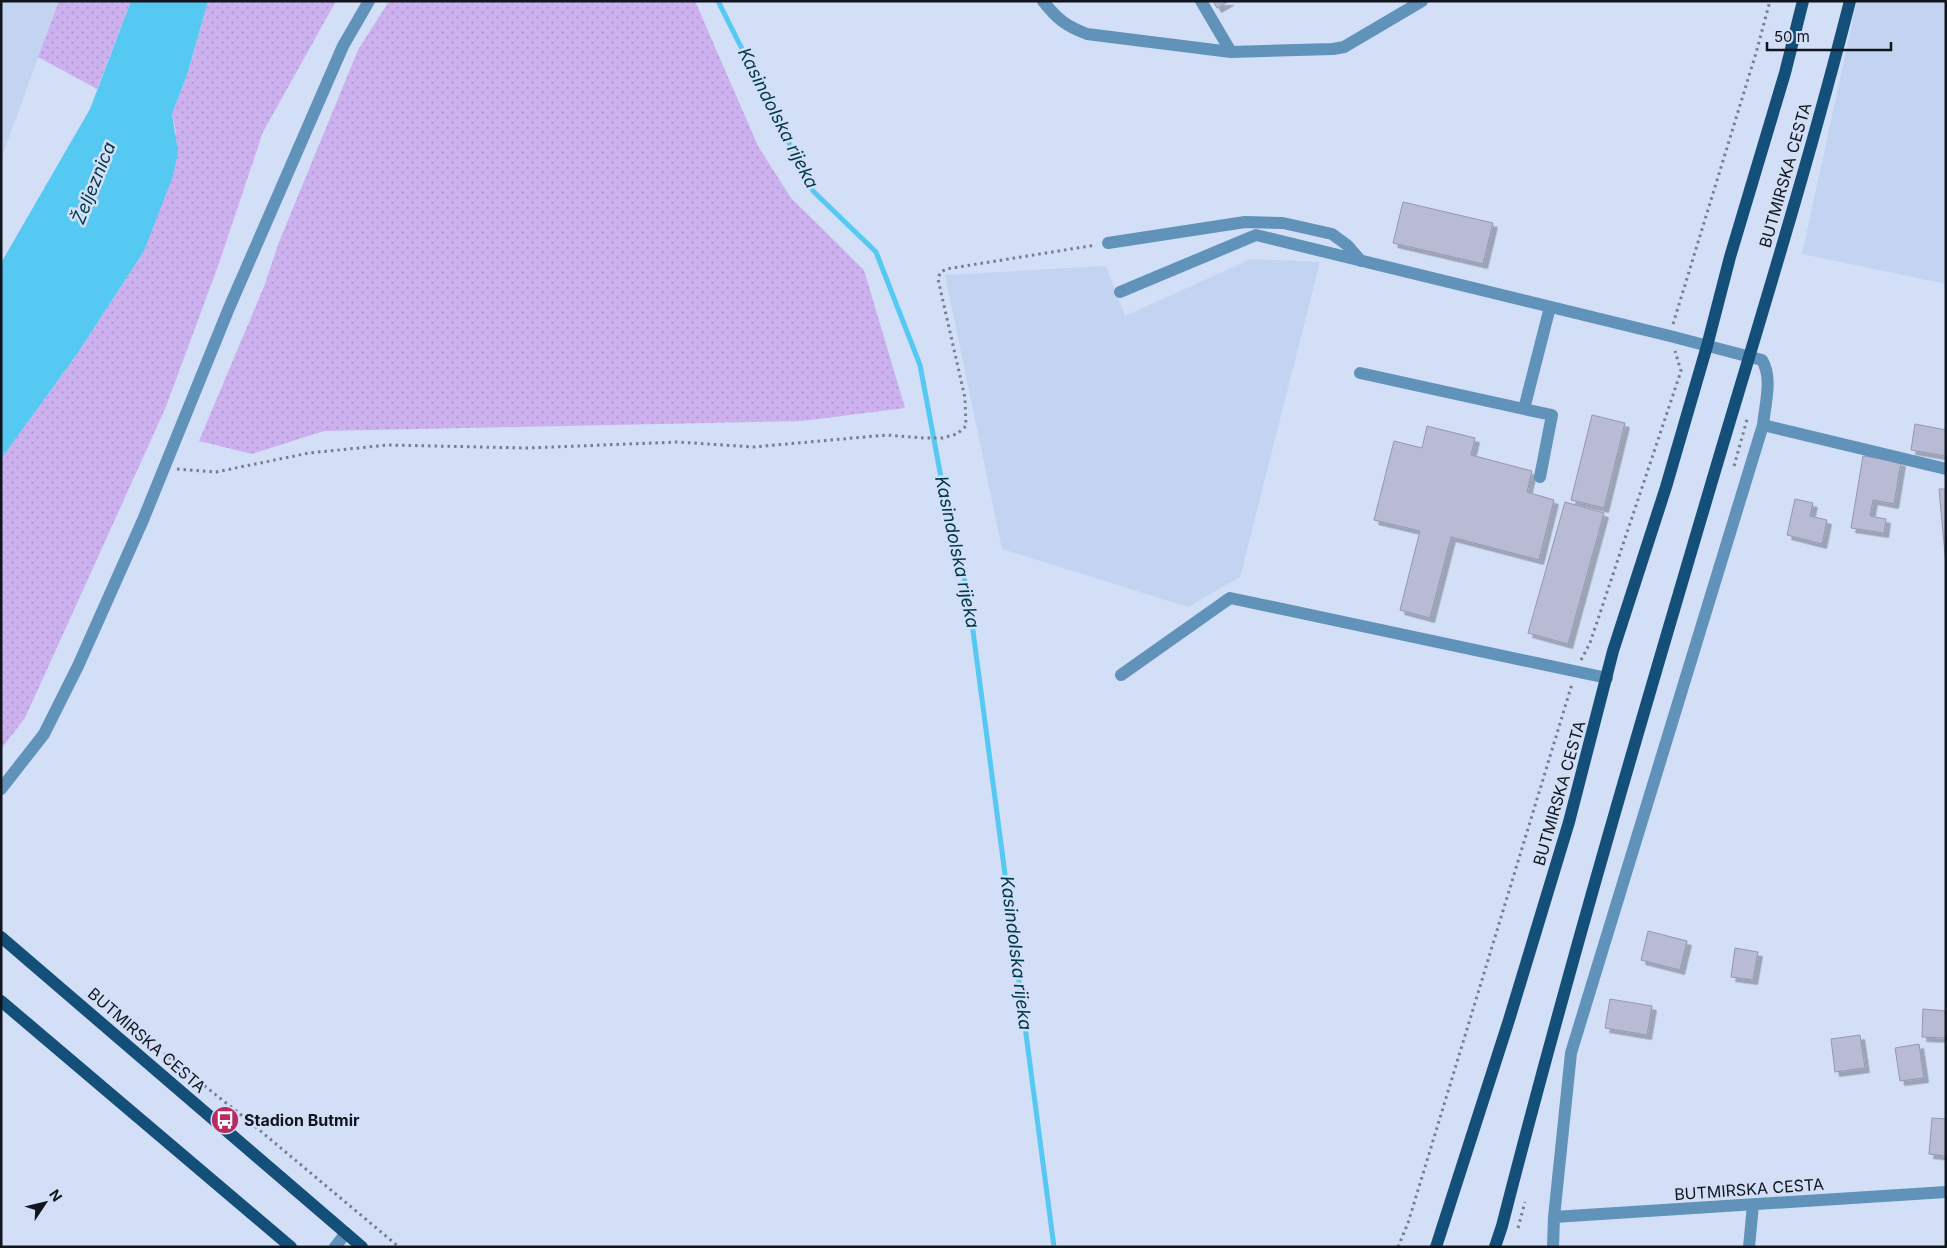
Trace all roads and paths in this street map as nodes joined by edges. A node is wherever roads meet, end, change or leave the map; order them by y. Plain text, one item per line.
1 (370, 1) edge
2 (1043, 1) edge
3 (1200, 1) edge
4 (1422, 1) edge
5 (1770, 1) edge
6 (1803, 1) edge
7 (1850, 1) edge
8 (1231, 52) junction
9 (1108, 242) joint
10 (1360, 261) junction
11 (1120, 292) dead end
12 (1550, 307) junction
13 (1670, 336) junction
14 (1707, 346) junction
15 (1750, 358) junction
16 (1360, 373) dead end
17 (1524, 409) junction
18 (1763, 424) junction
19 (164, 468) junction
20 (1946, 469) edge
21 (1540, 477) dead end
22 (1576, 670) junction
23 (1121, 675) dead end
24 (1607, 678) junction
25 (1, 789) edge
26 (1, 937) edge
27 (1, 1001) edge
28 (116, 1015) dead end
29 (1946, 1192) edge
30 (1753, 1205) junction
31 (1554, 1217) junction
32 (346, 1233) junction
33 (291, 1247) edge
34 (335, 1247) edge
35 (362, 1247) edge
36 (399, 1247) edge
37 (1398, 1247) edge
38 (1436, 1247) edge
39 (1495, 1247) edge
40 (1553, 1247) edge
41 (1749, 1247) edge

1 - 19 street
2 - 8 street
3 - 8 street
4 - 8 street
5 - 13 path
6 - 14 main road, BUTMIRSKA CESTA
7 - 15 main road, BUTMIRSKA CESTA
9 - 10 street
9 - 19 path
10 - 11 street
10 - 12 street
12 - 13 street
12 - 17 street
13 - 14 street
13 - 22 path
14 - 15 street
14 - 24 main road, BUTMIRSKA CESTA
15 - 18 street
15 - 39 main road, BUTMIRSKA CESTA
16 - 17 street
17 - 21 street
18 - 20 street
18 - 31 street
19 - 25 street
22 - 23 street
22 - 24 street
22 - 37 path
24 - 38 main road, BUTMIRSKA CESTA
26 - 32 main road, BUTMIRSKA CESTA
27 - 33 main road
28 - 36 path
29 - 30 street, BUTMIRSKA CESTA
30 - 31 street, BUTMIRSKA CESTA
30 - 41 street
31 - 40 street
32 - 34 street
32 - 35 main road, BUTMIRSKA CESTA

